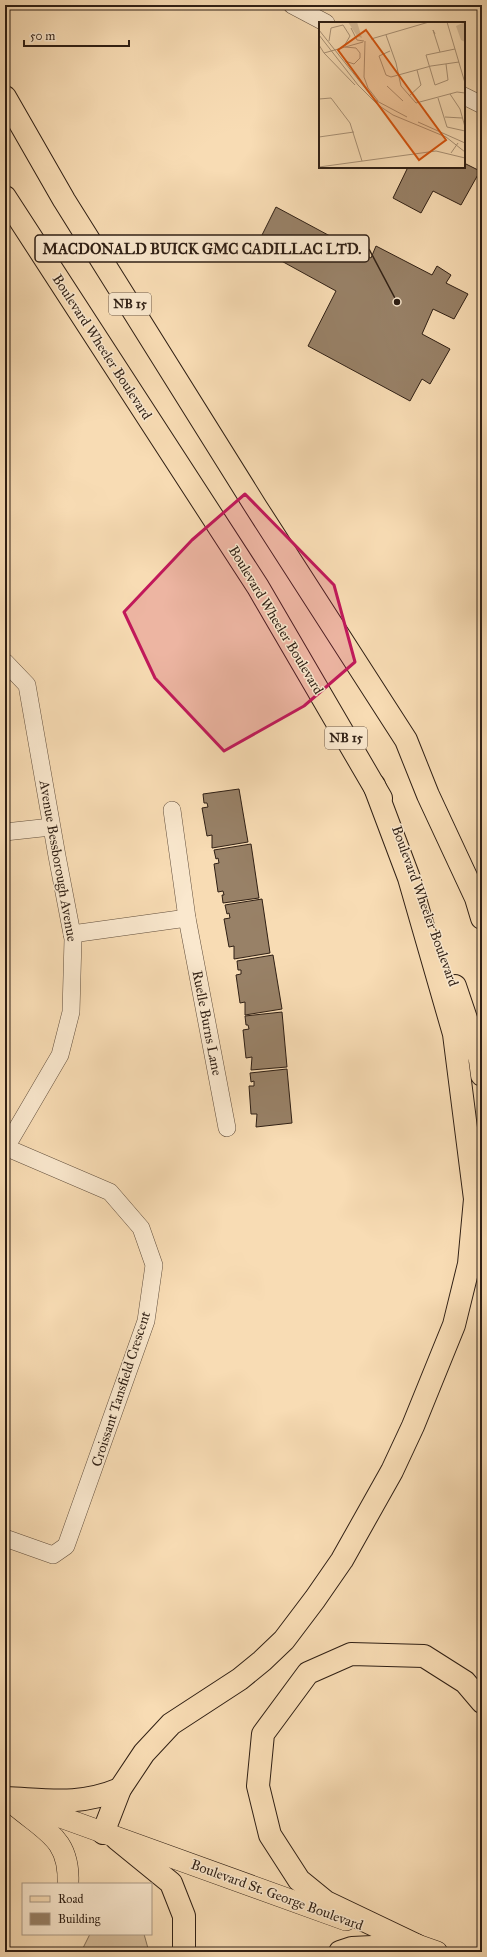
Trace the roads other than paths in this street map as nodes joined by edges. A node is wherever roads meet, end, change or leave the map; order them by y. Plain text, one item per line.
1 (292, 5) edge
2 (324, 22) edge
3 (465, 96) edge
4 (6, 97) edge
5 (482, 105) edge
6 (5, 197) edge
7 (5, 662) edge
8 (406, 740) junction
9 (374, 785) junction
10 (172, 810) dead end
11 (51, 827) junction
12 (5, 832) edge
13 (482, 883) edge
14 (187, 918) junction
15 (482, 918) edge
16 (72, 934) junction
17 (482, 1075) edge
18 (226, 1128) dead end
19 (5, 1148) edge
20 (5, 1538) edge
21 (482, 1702) edge
22 (120, 1789) junction
23 (5, 1798) edge
24 (110, 1836) junction
25 (68, 1883) edge
26 (416, 1945) junction
27 (184, 1952) edge
28 (340, 1952) edge
29 (437, 1952) edge

1 - 2 street
3 - 5 street
4 - 8 highway, NB 15
6 - 9 highway, Boulevard Wheeler Boulevard / NB 15
7 - 11 street, Avenue Bessborough Avenue
8 - 13 highway
8 - 15 highway, NB 15
9 - 17 highway, Boulevard Wheeler Boulevard / NB 15
9 - 22 highway
10 - 14 street, Ruelle Burns Lane
11 - 12 street
11 - 16 street, Avenue Bessborough Avenue
14 - 16 street
14 - 18 street, Ruelle Burns Lane
16 - 19 street, Avenue Bessborough Avenue
19 - 20 street, Croissant Tansfield Crescent
21 - 26 highway
22 - 23 highway
22 - 24 highway
23 - 24 main road, Boulevard St. George Boulevard
23 - 25 main road
24 - 26 main road, Boulevard St. George Boulevard
24 - 27 highway
26 - 28 highway
26 - 29 main road, Boulevard St. George Boulevard

